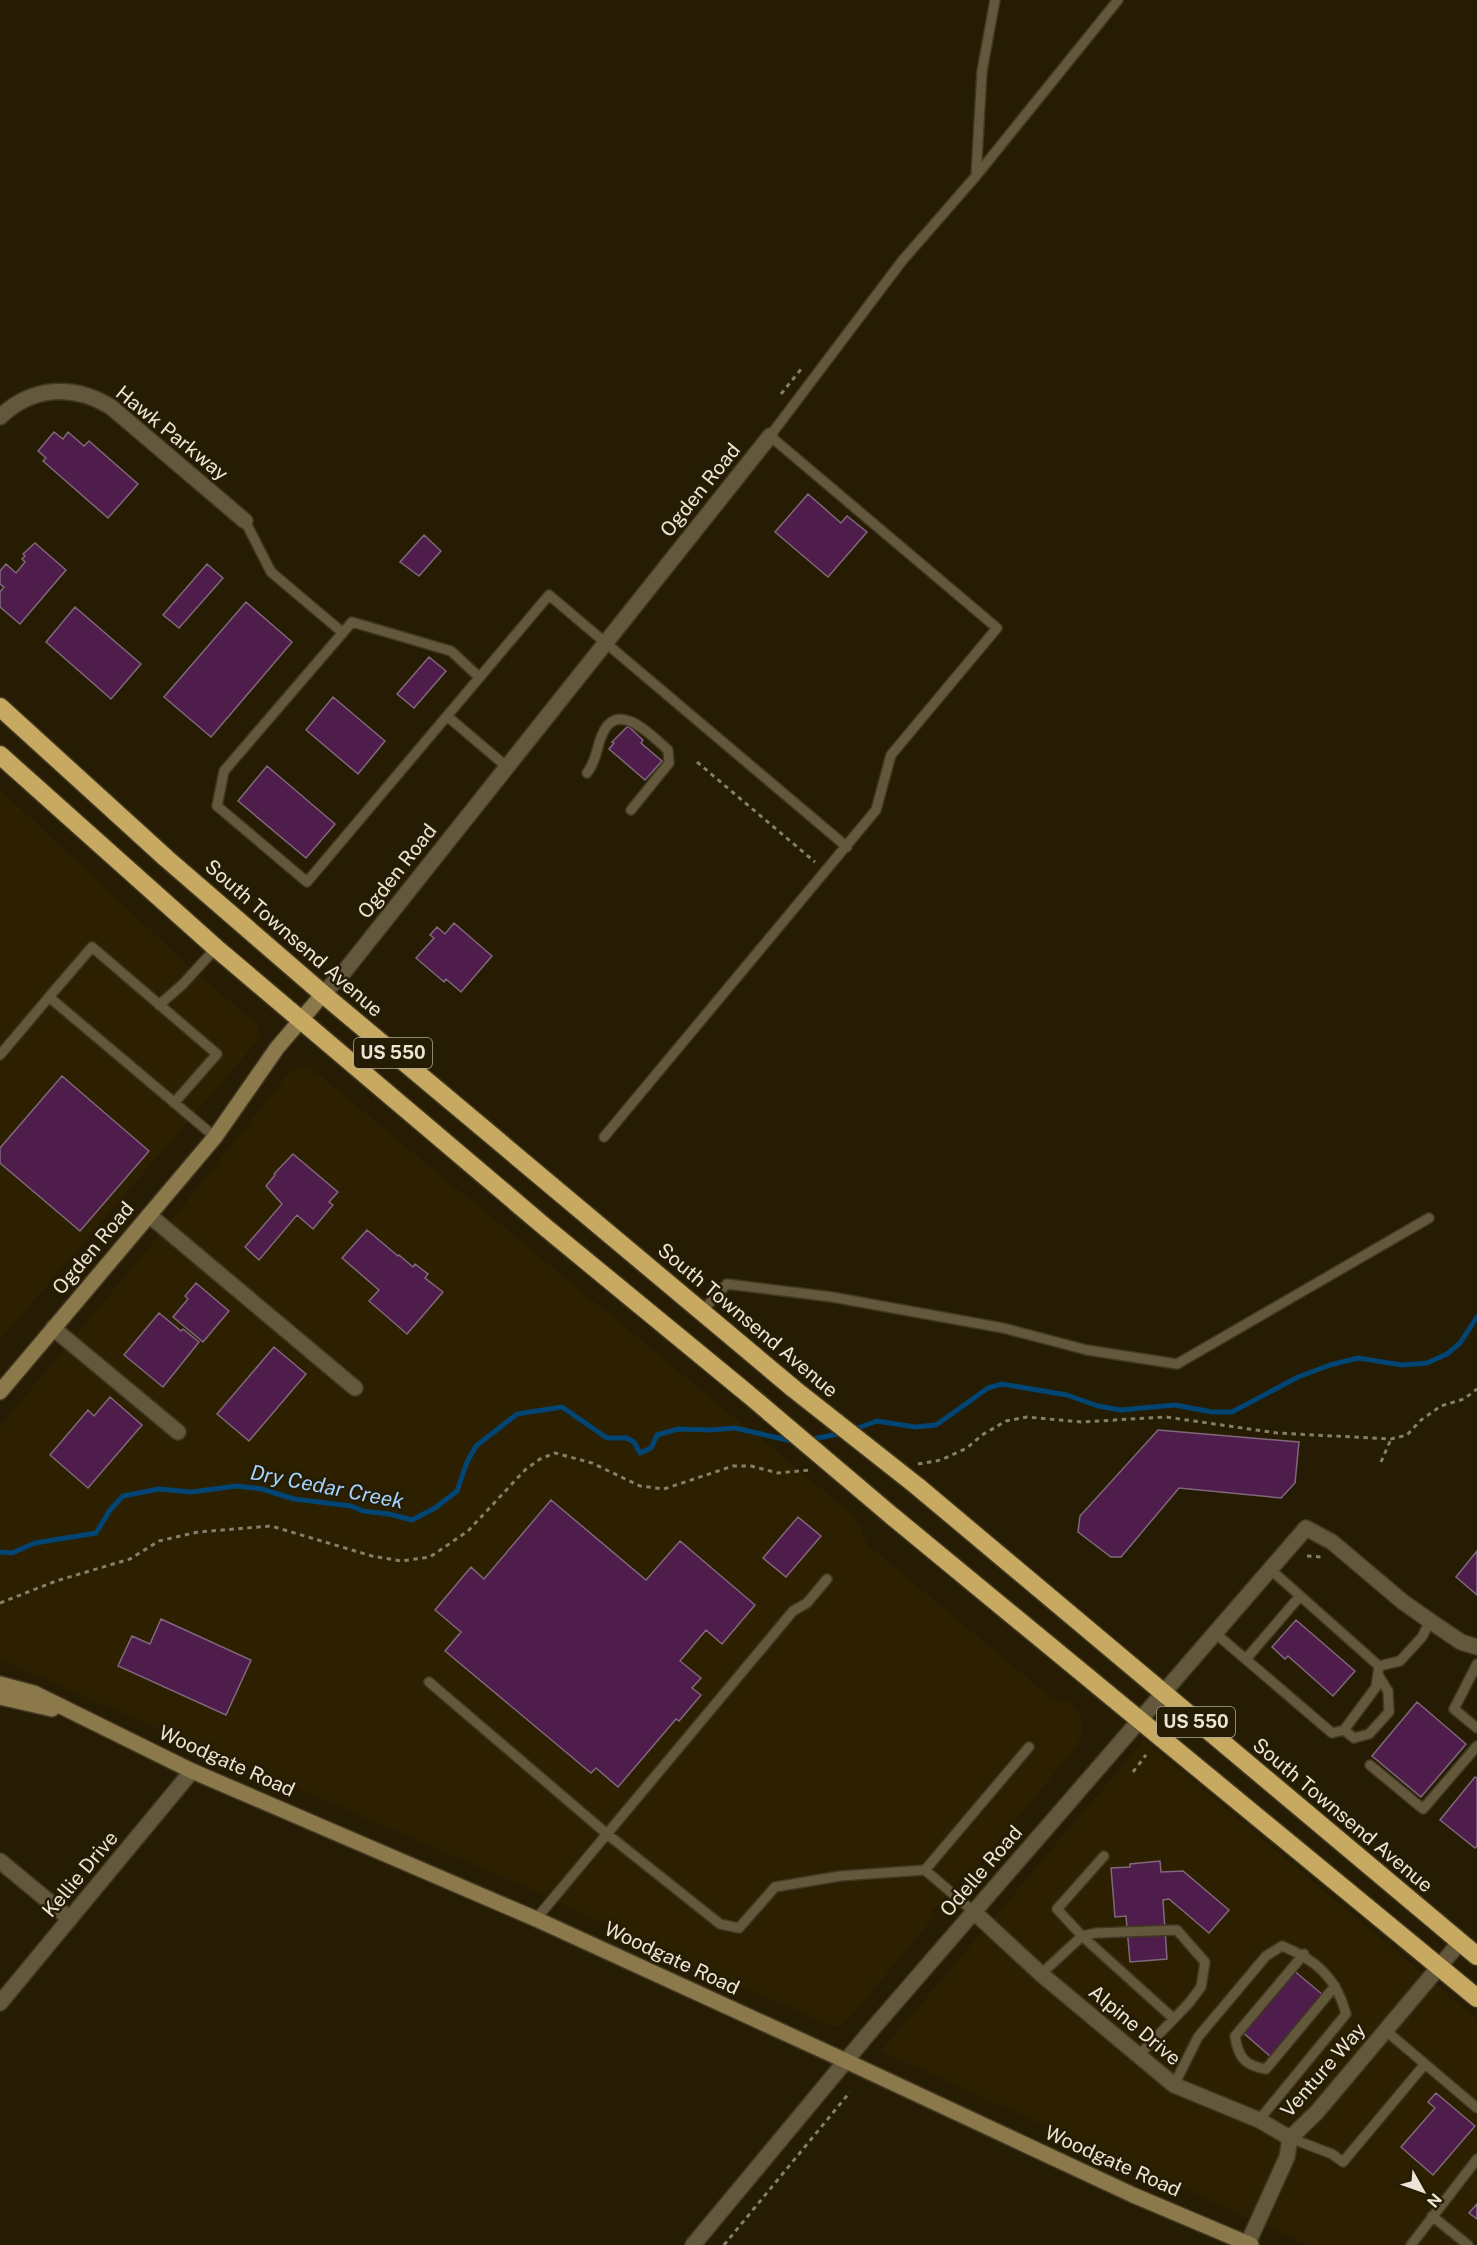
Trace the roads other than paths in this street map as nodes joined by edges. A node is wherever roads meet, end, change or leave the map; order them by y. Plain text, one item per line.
1 (995, 0) edge
2 (1118, 0) edge
3 (976, 176) junction
4 (0, 417) edge
5 (770, 436) junction
6 (245, 521) joint
7 (342, 632) junction
8 (605, 642) junction
9 (479, 677) junction
10 (0, 707) edge
11 (447, 716) junction
12 (0, 755) edge
13 (507, 767) junction
14 (587, 773) dead end
15 (631, 810) dead end
16 (847, 847) junction
17 (216, 948) junction
18 (323, 994) junction
19 (49, 997) junction
20 (159, 1005) junction
21 (302, 1020) junction
22 (0, 1055) edge
23 (174, 1103) junction
24 (215, 1137) junction
25 (604, 1137) dead end
26 (149, 1215) junction
27 (1429, 1218) dead end
28 (702, 1311) junction
29 (53, 1328) junction
30 (0, 1381) edge
31 (356, 1388) dead end
32 (0, 1392) edge
33 (178, 1432) dead end
34 (1270, 1569) junction
35 (826, 1579) dead end
36 (1300, 1596) junction
37 (1430, 1622) junction
38 (1215, 1633) junction
39 (1477, 1647) edge
40 (1246, 1659) junction
41 (1477, 1664) edge
42 (1378, 1670) junction
43 (429, 1682) dead end
44 (0, 1683) edge
45 (1163, 1694) junction
46 (0, 1697) edge
47 (73, 1713) junction
48 (1140, 1720) junction
49 (1477, 1728) edge
50 (1344, 1730) junction
51 (1477, 1746) edge
52 (1029, 1747) dead end
53 (1370, 1765) dead end
54 (192, 1771) junction
55 (607, 1834) junction
56 (1104, 1856) dead end
57 (0, 1862) edge
58 (925, 1870) junction
59 (974, 1912) junction
60 (70, 1919) junction
61 (536, 1919) junction
62 (1082, 1936) junction
63 (1460, 1942) junction
64 (1304, 1954) junction
65 (1477, 1956) edge
66 (1439, 1967) junction
67 (1041, 1974) junction
68 (1335, 1986) junction
69 (1477, 1998) edge
70 (0, 2002) edge
71 (1174, 2019) junction
72 (1385, 2030) junction
73 (1138, 2055) junction
74 (846, 2061) junction
75 (1425, 2064) junction
76 (1174, 2085) junction
77 (1477, 2108) edge
78 (1259, 2120) junction
79 (1290, 2138) junction
80 (1477, 2159) edge
81 (1432, 2216) junction
82 (1250, 2244) edge
83 (693, 2245) edge
84 (1411, 2245) edge
85 (1468, 2245) edge

1 - 3 lane
2 - 3 lane
3 - 5 lane
4 - 6 street, Hawk Parkway
5 - 8 street, Ogden Road
5 - 16 lane
6 - 7 lane
7 - 9 lane
7 - 11 lane
8 - 9 lane
8 - 13 street, Ogden Road
8 - 16 lane
9 - 11 lane
10 - 18 highway, South Townsend Avenue / US 550
11 - 13 lane
12 - 17 highway, US 550
13 - 18 street, Ogden Road
14 - 15 lane
16 - 25 lane
17 - 20 lane
17 - 21 highway, US 550
18 - 21 street, Ogden Road
18 - 28 highway, South Townsend Avenue / US 550
19 - 20 lane
19 - 22 lane
19 - 23 lane
20 - 23 lane
21 - 24 street, Ogden Road
21 - 48 highway, US 550, bridge
23 - 24 lane
24 - 26 street, Ogden Road
26 - 29 street, Ogden Road
26 - 31 street
27 - 28 lane
28 - 45 highway, South Townsend Avenue / US 550, bridge
29 - 30 street, Ogden Road
29 - 32 street, Ogden Road
29 - 33 street
34 - 36 lane
34 - 37 street, Odelle Road
34 - 38 street, Odelle Road
35 - 55 lane
36 - 40 lane
36 - 42 lane
37 - 39 street
37 - 42 lane
38 - 40 lane
38 - 45 street, Odelle Road
40 - 50 lane
41 - 49 lane
42 - 50 lane
42 - 50 lane
43 - 55 lane
44 - 47 street, Woodgate Road
45 - 48 street, Odelle Road
45 - 63 highway, South Townsend Avenue / US 550
46 - 47 street, Woodgate Road
47 - 54 street, Woodgate Road
48 - 59 street, Odelle Road
48 - 66 highway, US 550
51 - 53 lane
52 - 58 lane
54 - 60 street, Kellie Drive
54 - 61 street, Woodgate Road
55 - 58 lane
55 - 61 lane
56 - 62 lane
57 - 60 street
58 - 59 lane
59 - 67 street, Alpine Drive
59 - 74 street, Odelle Road
60 - 70 street, Kellie Drive
61 - 74 street, Woodgate Road
62 - 67 lane
62 - 71 lane
62 - 71 lane
63 - 65 highway, South Townsend Avenue / US 550
63 - 66 street, Venture Way
64 - 68 lane
64 - 68 lane
64 - 76 lane
66 - 69 highway, US 550
66 - 72 street, Venture Way
67 - 73 street, Alpine Drive
68 - 78 lane
71 - 73 lane
72 - 75 lane
72 - 79 street, Venture Way
73 - 76 street, Alpine Drive
74 - 82 street, Woodgate Road
74 - 83 street, Odelle Road
75 - 77 lane
75 - 79 lane
76 - 78 street, Alpine Drive
78 - 79 street, Alpine Drive
79 - 82 street, Venture Way
80 - 81 lane
81 - 84 lane
81 - 85 lane

